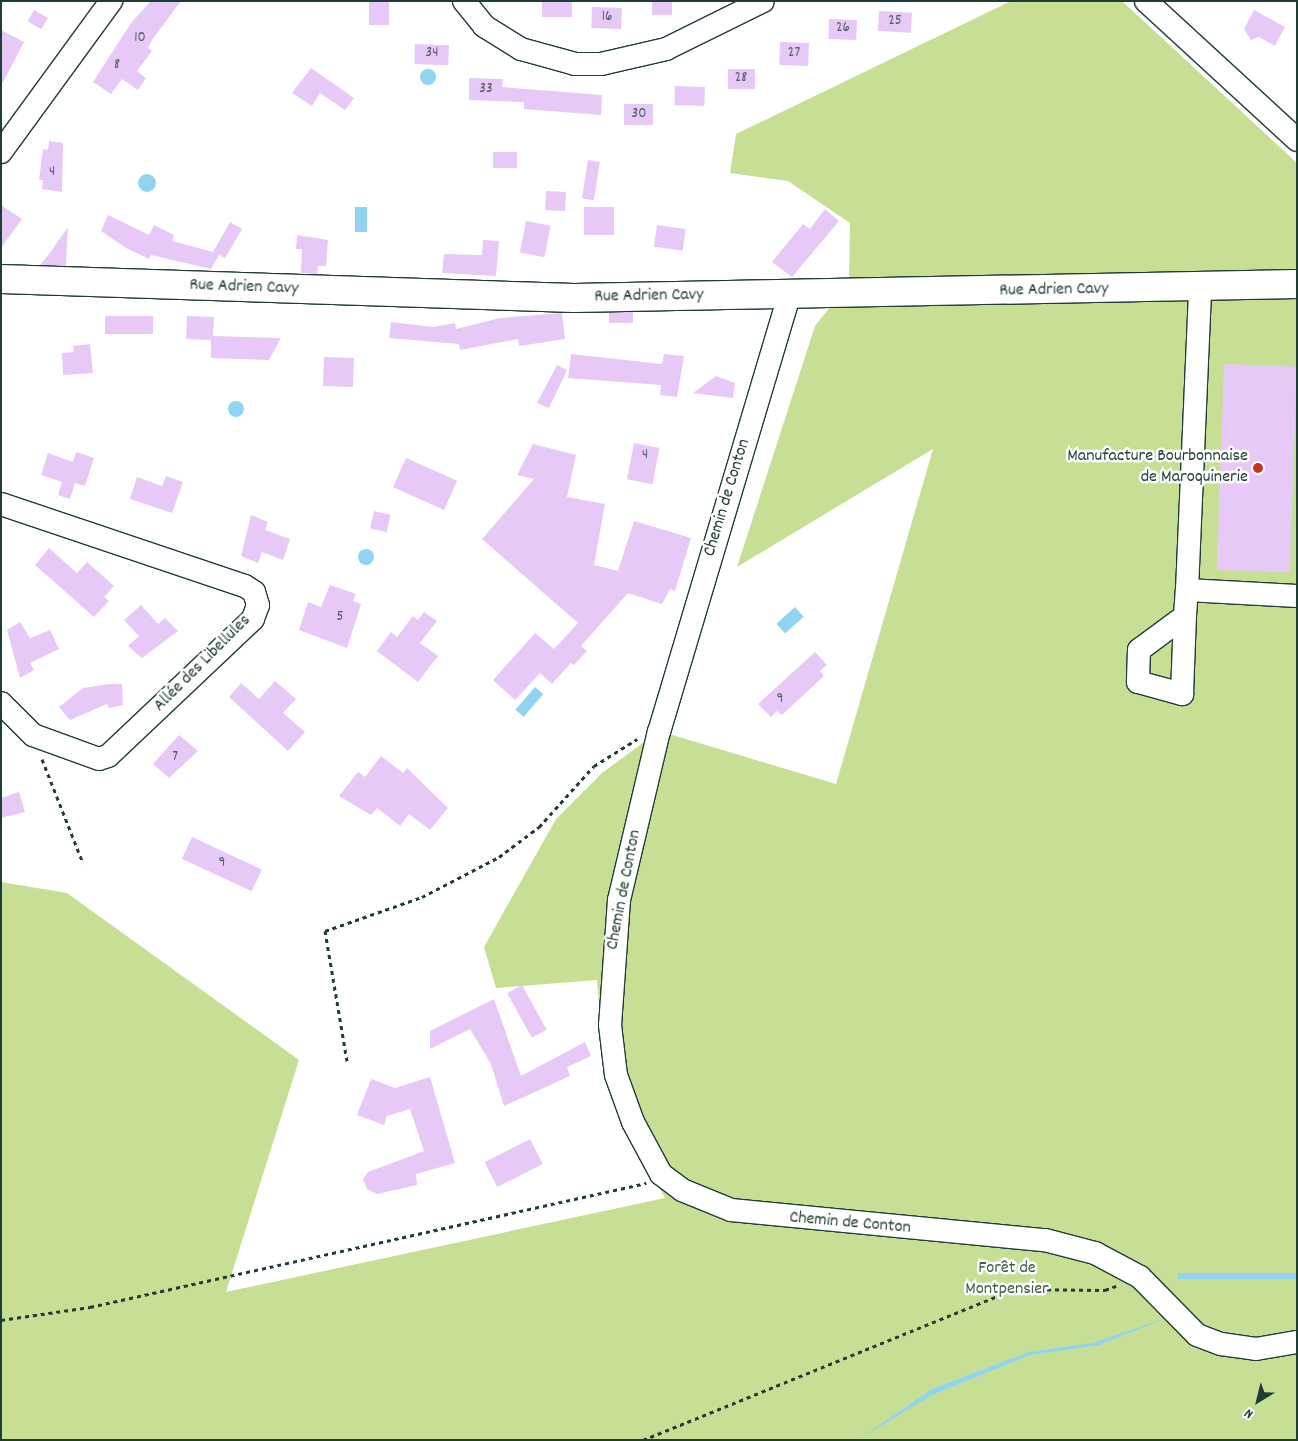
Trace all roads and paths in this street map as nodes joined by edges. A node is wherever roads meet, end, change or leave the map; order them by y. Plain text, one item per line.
1 (111, 1) edge
2 (464, 1) edge
3 (763, 1) edge
4 (1146, 1) edge
5 (1297, 140) edge
6 (1, 152) edge
7 (1, 279) edge
8 (1297, 284) edge
9 (1200, 288) junction
10 (789, 296) junction
11 (1, 504) edge
12 (1187, 590) junction
13 (1297, 596) edge
14 (1186, 616) dead end
15 (1, 703) edge
16 (658, 731) junction
17 (33, 735) junction
18 (83, 863) dead end
19 (347, 1061) dead end
20 (661, 1174) junction
21 (1140, 1277) junction
22 (1, 1320) edge
23 (1297, 1342) edge
24 (643, 1440) edge

1 - 6 street
2 - 3 street
4 - 5 street
7 - 10 main road, Rue Adrien Cavy
8 - 9 main road, Rue Adrien Cavy
9 - 10 main road, Rue Adrien Cavy
9 - 12 street
10 - 16 street, Chemin de Conton
11 - 17 street, Allée des Libellules
12 - 13 street
12 - 14 street
15 - 17 street
16 - 19 path
16 - 20 street, Chemin de Conton
17 - 18 path
20 - 21 street, Chemin de Conton
20 - 22 path
21 - 23 street, Chemin de Conton
21 - 24 path

